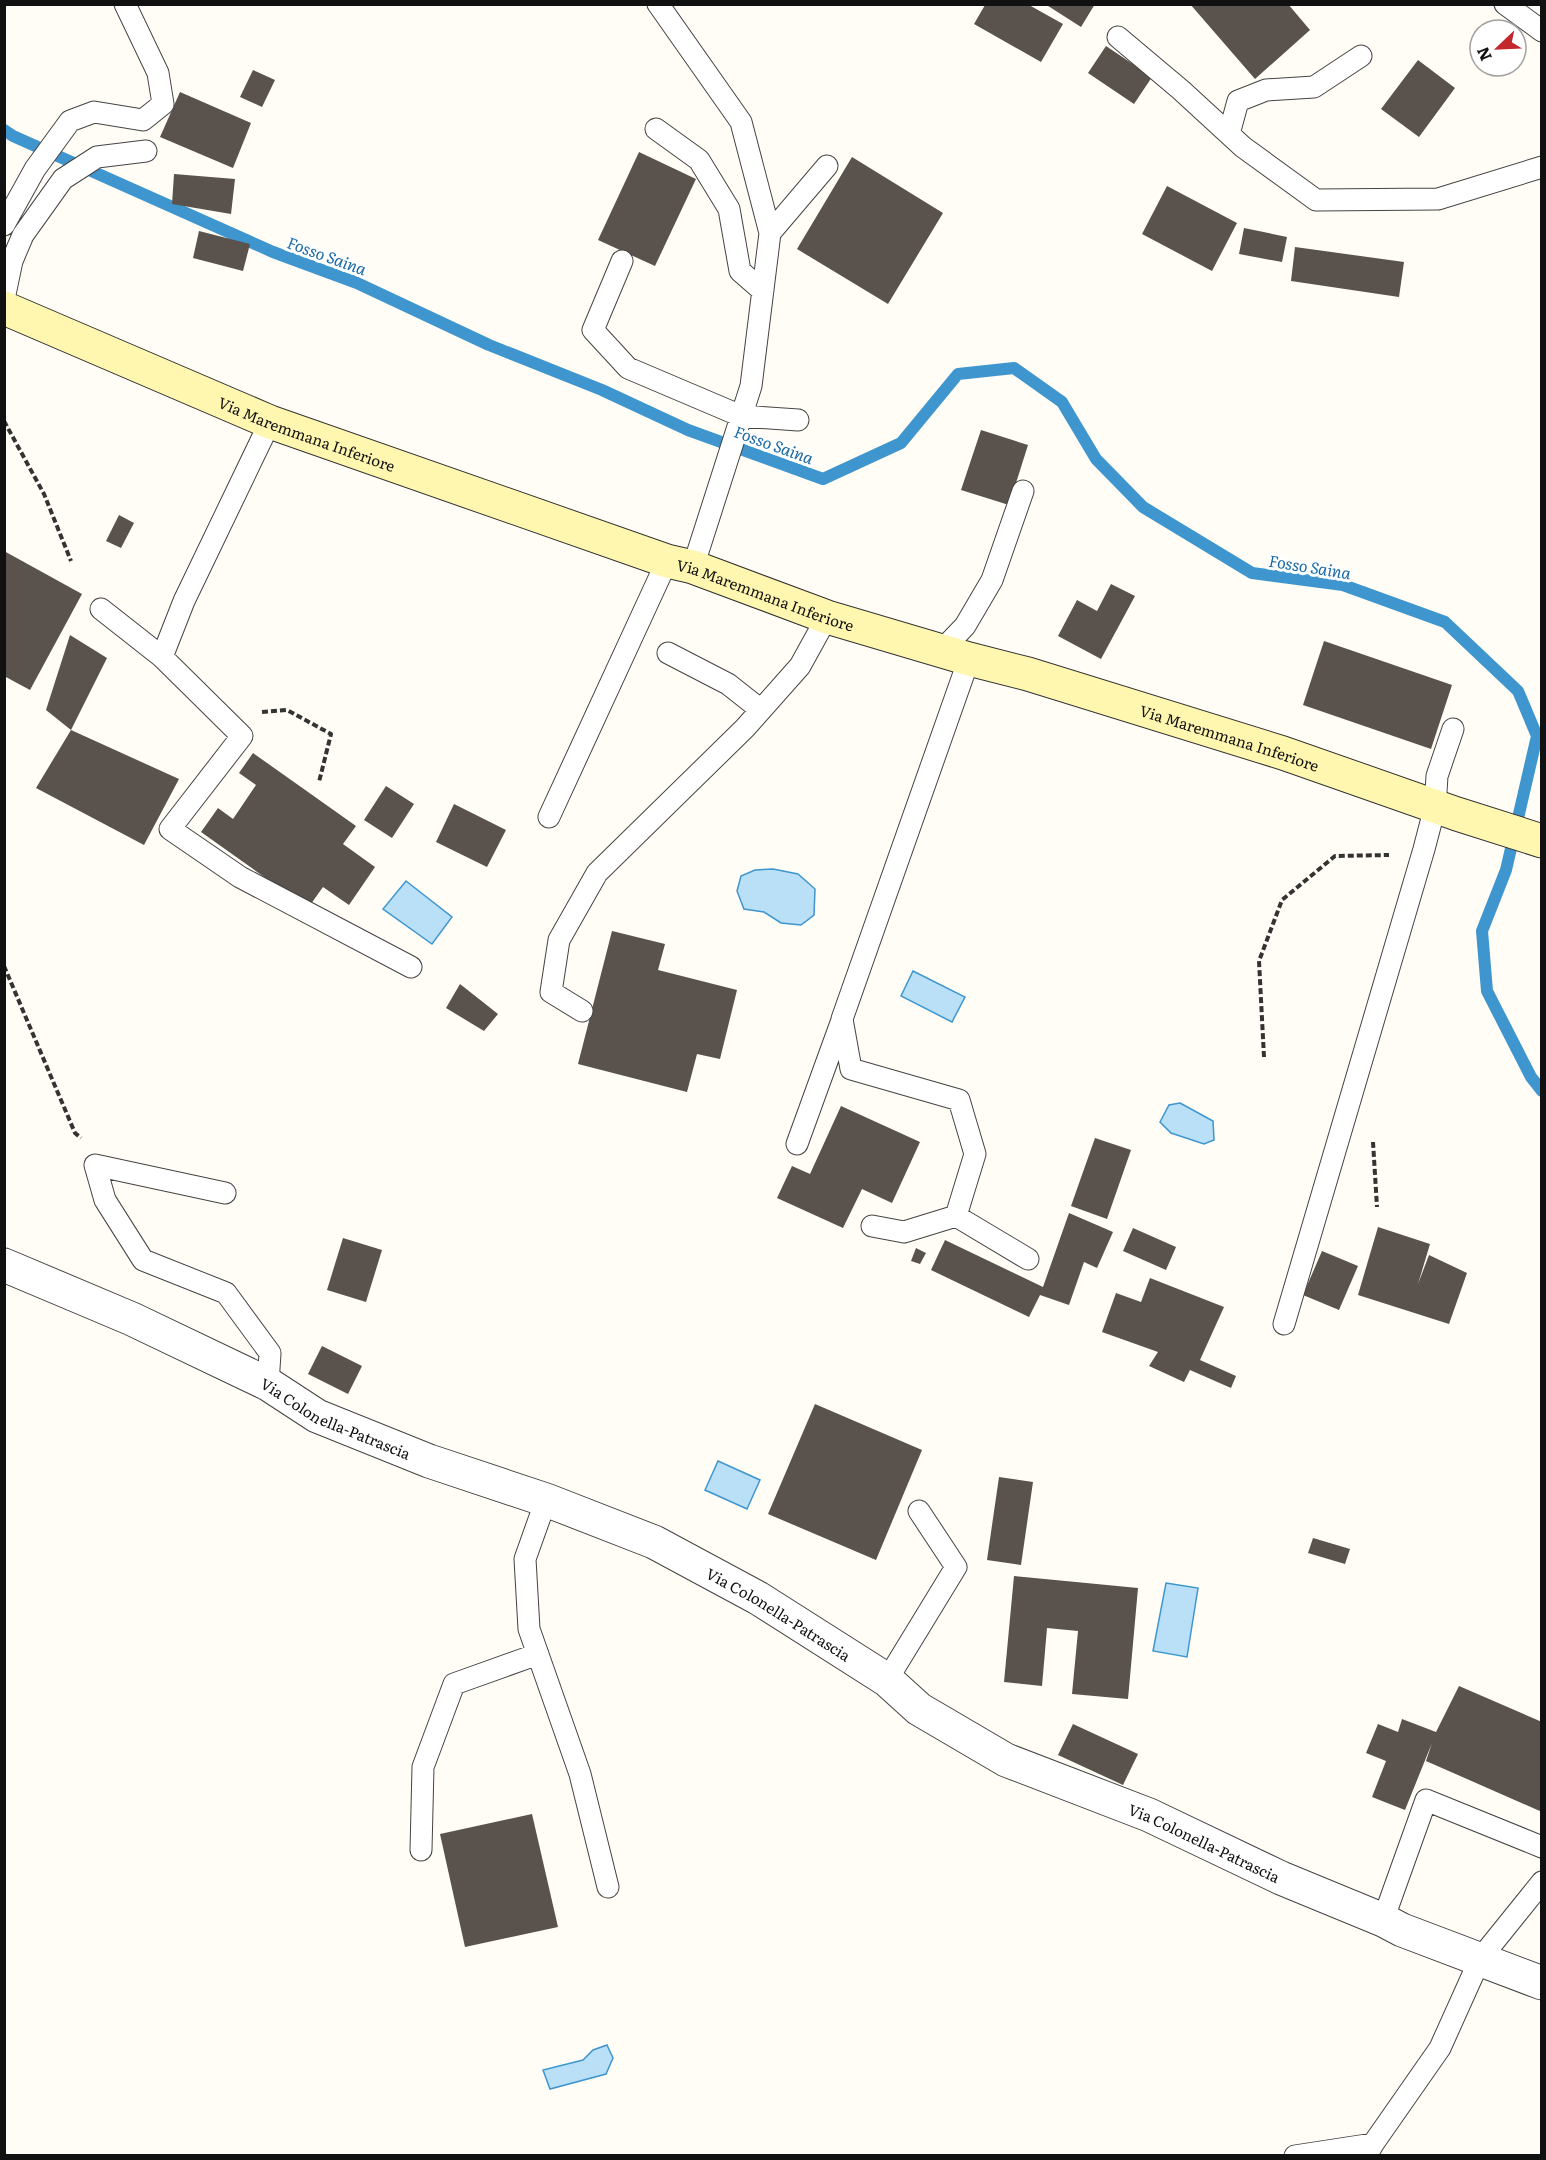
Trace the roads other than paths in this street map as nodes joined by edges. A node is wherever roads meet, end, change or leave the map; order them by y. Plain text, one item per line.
1 (125, 4) edge
2 (658, 4) edge
3 (1505, 4) edge
4 (1542, 31) edge
5 (1118, 37) dead end
6 (1361, 56) dead end
7 (656, 129) dead end
8 (1229, 135) junction
9 (146, 152) dead end
10 (827, 166) dead end
11 (1542, 167) edge
12 (4, 225) edge
13 (770, 233) junction
14 (622, 261) dead end
15 (763, 291) junction
16 (4, 298) edge
17 (4, 308) edge
18 (741, 416) junction
19 (798, 420) dead end
20 (270, 422) junction
21 (1023, 491) dead end
22 (680, 564) junction
23 (101, 609) dead end
24 (827, 617) junction
25 (668, 653) dead end
26 (956, 655) junction
27 (162, 657) junction
28 (761, 710) junction
29 (1453, 729) dead end
30 (1435, 807) junction
31 (549, 817) dead end
32 (1537, 835) edge
33 (411, 967) dead end
34 (582, 1011) dead end
35 (842, 1019) junction
36 (797, 1144) dead end
37 (225, 1193) dead end
38 (956, 1216) junction
39 (872, 1226) dead end
40 (1028, 1259) dead end
41 (4, 1265) edge
42 (1284, 1324) dead end
43 (268, 1384) junction
44 (546, 1500) junction
45 (919, 1511) dead end
46 (538, 1654) junction
47 (887, 1680) junction
48 (1542, 1847) edge
49 (421, 1850) dead end
50 (1542, 1882) edge
51 (608, 1887) dead end
52 (1383, 1920) junction
53 (1480, 1959) junction
54 (1542, 1983) edge
55 (1371, 2150) edge
56 (1295, 2156) edge

1 - 12 lane
2 - 13 lane
3 - 4 lane
5 - 8 lane
6 - 8 lane
7 - 15 lane
8 - 11 lane
9 - 16 lane
10 - 13 lane
13 - 15 lane
14 - 18 lane
15 - 18 lane
17 - 20 main road, Via Maremmana Inferiore
18 - 19 lane
18 - 22 lane
20 - 22 main road, Via Maremmana Inferiore
20 - 27 lane
21 - 26 lane
22 - 24 main road, Via Maremmana Inferiore
22 - 31 lane
23 - 27 lane
24 - 26 main road, Via Maremmana Inferiore
24 - 28 lane
25 - 28 lane
26 - 30 main road, Via Maremmana Inferiore
26 - 35 lane
27 - 33 lane
28 - 34 lane
29 - 30 lane
30 - 32 main road, Via Maremmana Inferiore
30 - 42 lane
35 - 36 lane
35 - 38 lane
37 - 43 lane
38 - 39 lane
38 - 40 lane
41 - 43 street, Via Colonella-Patrascia
43 - 44 street, Via Colonella-Patrascia
44 - 46 lane
44 - 47 street, Via Colonella-Patrascia
45 - 47 lane
46 - 49 lane
46 - 51 lane
47 - 52 street, Via Colonella-Patrascia
48 - 52 lane
50 - 53 lane
52 - 53 street, Via Colonella-Patrascia
53 - 54 street, Via Colonella-Patrascia
53 - 55 lane
55 - 56 lane

